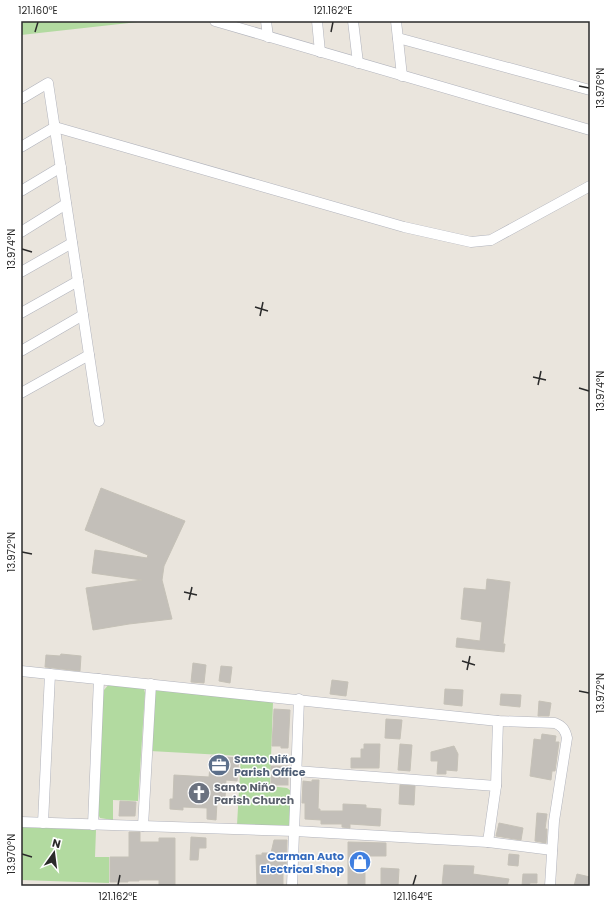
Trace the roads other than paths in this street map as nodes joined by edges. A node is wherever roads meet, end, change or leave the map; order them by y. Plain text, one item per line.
1 (215, 21) edge
2 (266, 21) edge
3 (317, 21) edge
4 (353, 21) edge
5 (396, 21) edge
6 (268, 36) junction
7 (398, 38) junction
8 (320, 52) junction
9 (358, 63) junction
10 (402, 76) junction
11 (590, 90) edge
12 (21, 99) edge
13 (55, 127) junction
14 (590, 130) edge
15 (21, 148) edge
16 (61, 167) junction
17 (590, 186) edge
18 (21, 190) edge
19 (66, 204) junction
20 (21, 232) edge
21 (72, 243) junction
22 (21, 272) edge
23 (78, 281) junction
24 (21, 313) edge
25 (83, 315) junction
26 (21, 351) edge
27 (89, 355) junction
28 (21, 393) edge
29 (99, 421) dead end
30 (21, 670) edge
31 (50, 674) junction
32 (99, 679) junction
33 (151, 684) junction
34 (299, 699) junction
35 (498, 721) junction
36 (296, 771) junction
37 (496, 786) junction
38 (21, 822) edge
39 (43, 823) junction
40 (93, 825) junction
41 (142, 826) junction
42 (295, 831) junction
43 (488, 842) junction
44 (552, 850) junction
45 (292, 886) edge
46 (550, 886) edge

1 - 6 street
2 - 6 street
3 - 8 street
4 - 9 street
5 - 7 street
6 - 8 street
7 - 10 street
7 - 11 street
8 - 9 street
9 - 10 street
10 - 14 street
12 - 13 street
13 - 15 street
13 - 16 street
13 - 17 street
16 - 18 street
16 - 19 street
19 - 20 street
19 - 21 street
21 - 22 street
21 - 23 street
23 - 24 street
23 - 25 street
25 - 26 street
25 - 27 street
27 - 28 street
27 - 29 street
30 - 31 street
31 - 32 street
31 - 39 street
32 - 33 street
32 - 40 street
33 - 34 street
33 - 41 street
34 - 35 street
34 - 36 street
35 - 37 street
35 - 44 street
36 - 37 street
36 - 42 street
37 - 43 street
38 - 39 street
39 - 40 street
40 - 41 street
41 - 42 street
42 - 43 street
42 - 45 street
43 - 44 street
44 - 46 street

